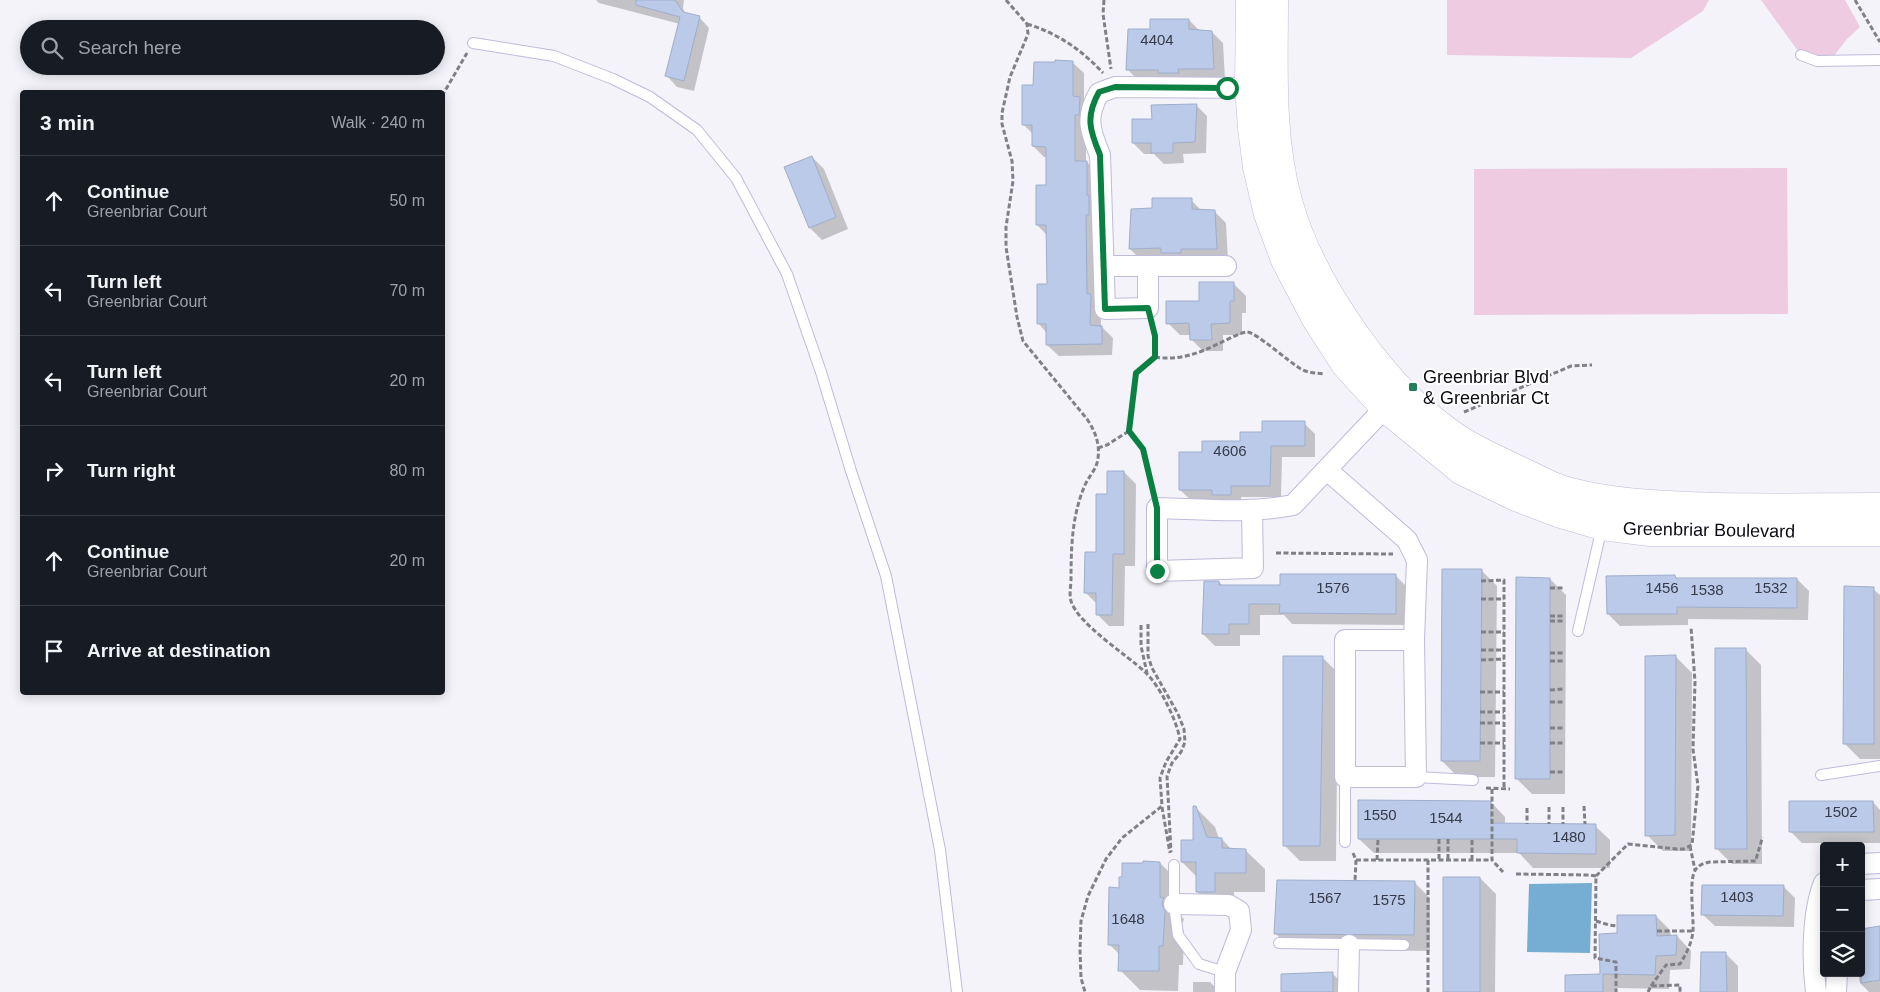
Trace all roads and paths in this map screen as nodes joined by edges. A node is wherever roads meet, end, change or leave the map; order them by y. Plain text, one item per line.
1 (1006, 0) edge
2 (1104, 0) edge
3 (1250, 0) edge
4 (1274, 0) edge
5 (1855, 0) edge
6 (1027, 24) junction
7 (1880, 42) edge
8 (473, 43) joint
9 (1801, 55) dead end
10 (1880, 60) edge
11 (1115, 87) junction
12 (1261, 88) junction
13 (445, 91) edge
14 (1104, 266) junction
15 (1148, 266) junction
16 (1226, 266) dead end
17 (1148, 308) junction
18 (1155, 357) junction
19 (1592, 365) dead end
20 (1330, 378) dead end
21 (1393, 400) junction
22 (1464, 412) dead end
23 (1129, 431) junction
24 (1098, 448) junction
25 (1327, 470) junction
26 (1880, 507) edge
27 (1157, 508) junction
28 (1252, 510) junction
29 (1604, 513) junction
30 (1880, 532) edge
31 (1276, 553) dead end
32 (1403, 554) dead end
33 (1481, 581) dead end
34 (1550, 588) dead end
35 (1564, 588) dead end
36 (1504, 598) junction
37 (1481, 599) dead end
38 (1550, 616) dead end
39 (1564, 616) dead end
40 (1550, 621) dead end
41 (1564, 621) dead end
42 (1148, 624) dead end
43 (1141, 625) dead end
44 (1691, 627) dead end
45 (1578, 631) dead end
46 (1481, 632) dead end
47 (1504, 632) junction
48 (1414, 640) junction
49 (1481, 650) dead end
50 (1504, 650) junction
51 (1550, 653) dead end
52 (1564, 653) dead end
53 (1504, 659) junction
54 (1481, 660) dead end
55 (1550, 660) dead end
56 (1564, 660) dead end
57 (1147, 673) junction
58 (1564, 689) dead end
59 (1550, 690) dead end
60 (1480, 692) dead end
61 (1504, 692) junction
62 (1550, 702) dead end
63 (1564, 702) dead end
64 (1480, 712) dead end
65 (1504, 712) junction
66 (1480, 723) dead end
67 (1504, 723) junction
68 (1550, 728) dead end
69 (1564, 728) dead end
70 (1480, 743) dead end
71 (1504, 743) junction
72 (1550, 743) dead end
73 (1564, 743) dead end
74 (1880, 766) edge
75 (1550, 772) dead end
76 (1564, 772) dead end
77 (1821, 775) dead end
78 (1345, 777) junction
79 (1416, 777) junction
80 (1473, 780) dead end
81 (1486, 788) dead end
82 (1492, 789) junction
83 (1504, 789) junction
84 (1510, 789) dead end
85 (1162, 806) junction
86 (1584, 806) dead end
87 (1549, 807) dead end
88 (1563, 807) dead end
89 (1527, 808) dead end
90 (1527, 824) dead end
91 (1549, 824) dead end
92 (1563, 824) dead end
93 (1585, 824) dead end
94 (1762, 837) dead end
95 (1378, 839) dead end
96 (1439, 839) dead end
97 (1448, 839) dead end
98 (1472, 840) dead end
99 (1348, 846) joint
100 (1690, 846) junction
101 (1356, 860) junction
102 (1377, 860) junction
103 (1428, 860) junction
104 (1439, 860) junction
105 (1448, 860) junction
106 (1472, 860) junction
107 (1492, 860) junction
108 (1880, 863) edge
109 (1865, 864) edge
110 (1174, 865) dead end
111 (1695, 870) junction
112 (1503, 872) dead end
113 (1516, 874) dead end
114 (1596, 876) junction
115 (1355, 881) dead end
116 (1822, 887) edge
117 (1880, 889) edge
118 (1865, 890) edge
119 (1174, 904) junction
120 (1596, 921) junction
121 (1617, 926) dead end
122 (1657, 931) dead end
123 (1693, 931) junction
124 (1279, 943) dead end
125 (1349, 945) junction
126 (1404, 945) dead end
127 (1837, 977) edge
128 (1225, 982) edge
129 (1651, 986) junction
130 (958, 992) edge
131 (1085, 992) edge
132 (1348, 992) edge
133 (1428, 992) edge
134 (1616, 992) edge
135 (1648, 992) edge
136 (1680, 992) edge
137 (1816, 992) edge
138 (1836, 992) edge

1 - 6 path
2 - 11 path
3 - 12 street, Greenbriar Boulevard
4 - 12 street, Greenbriar Boulevard
5 - 7 path
6 - 11 path
6 - 24 path
8 - 13 path
8 - 130 lane
9 - 10 lane
11 - 12 street
11 - 14 street
12 - 21 street, Greenbriar Boulevard
14 - 15 street
14 - 17 street
15 - 16 street
15 - 17 street
17 - 18 path
18 - 20 path
18 - 23 path
19 - 22 path
21 - 25 street
21 - 29 street, Greenbriar Boulevard
23 - 24 path
23 - 27 path
24 - 57 path
25 - 28 street
25 - 48 street
26 - 29 street, Greenbriar Boulevard
27 - 28 street
27 - 28 street
29 - 30 street, Greenbriar Boulevard
29 - 45 lane
31 - 32 path
33 - 36 path
34 - 35 path
36 - 37 path
36 - 47 path
38 - 39 path
40 - 41 path
42 - 85 path
43 - 57 path
44 - 100 path
46 - 47 path
47 - 50 path
48 - 78 street
48 - 79 street
49 - 50 path
50 - 53 path
51 - 52 path
53 - 54 path
53 - 61 path
55 - 56 path
57 - 85 path
58 - 59 path
60 - 61 path
61 - 65 path
62 - 63 path
64 - 65 path
65 - 67 path
66 - 67 path
67 - 71 path
68 - 69 path
70 - 71 path
71 - 83 path
72 - 73 path
74 - 77 lane
75 - 76 path
78 - 79 street
78 - 99 lane
79 - 80 lane
81 - 82 path
82 - 83 path
82 - 107 path
83 - 84 path
85 - 131 path
86 - 93 path
87 - 91 path
88 - 92 path
89 - 90 path
94 - 111 path
95 - 102 path
96 - 104 path
97 - 105 path
98 - 106 path
99 - 101 path
100 - 111 path
100 - 114 path
101 - 102 path
101 - 115 path
102 - 103 path
103 - 104 path
103 - 133 path
104 - 105 path
105 - 106 path
106 - 107 path
107 - 112 path
108 - 109 street
110 - 119 lane
111 - 123 path
113 - 114 path
114 - 120 path
116 - 137 street
117 - 118 street
119 - 128 lane
119 - 128 street
120 - 121 path
120 - 134 path
122 - 123 path
123 - 129 path
124 - 125 lane
125 - 126 lane
125 - 132 street
127 - 138 street
129 - 135 path
129 - 136 path

